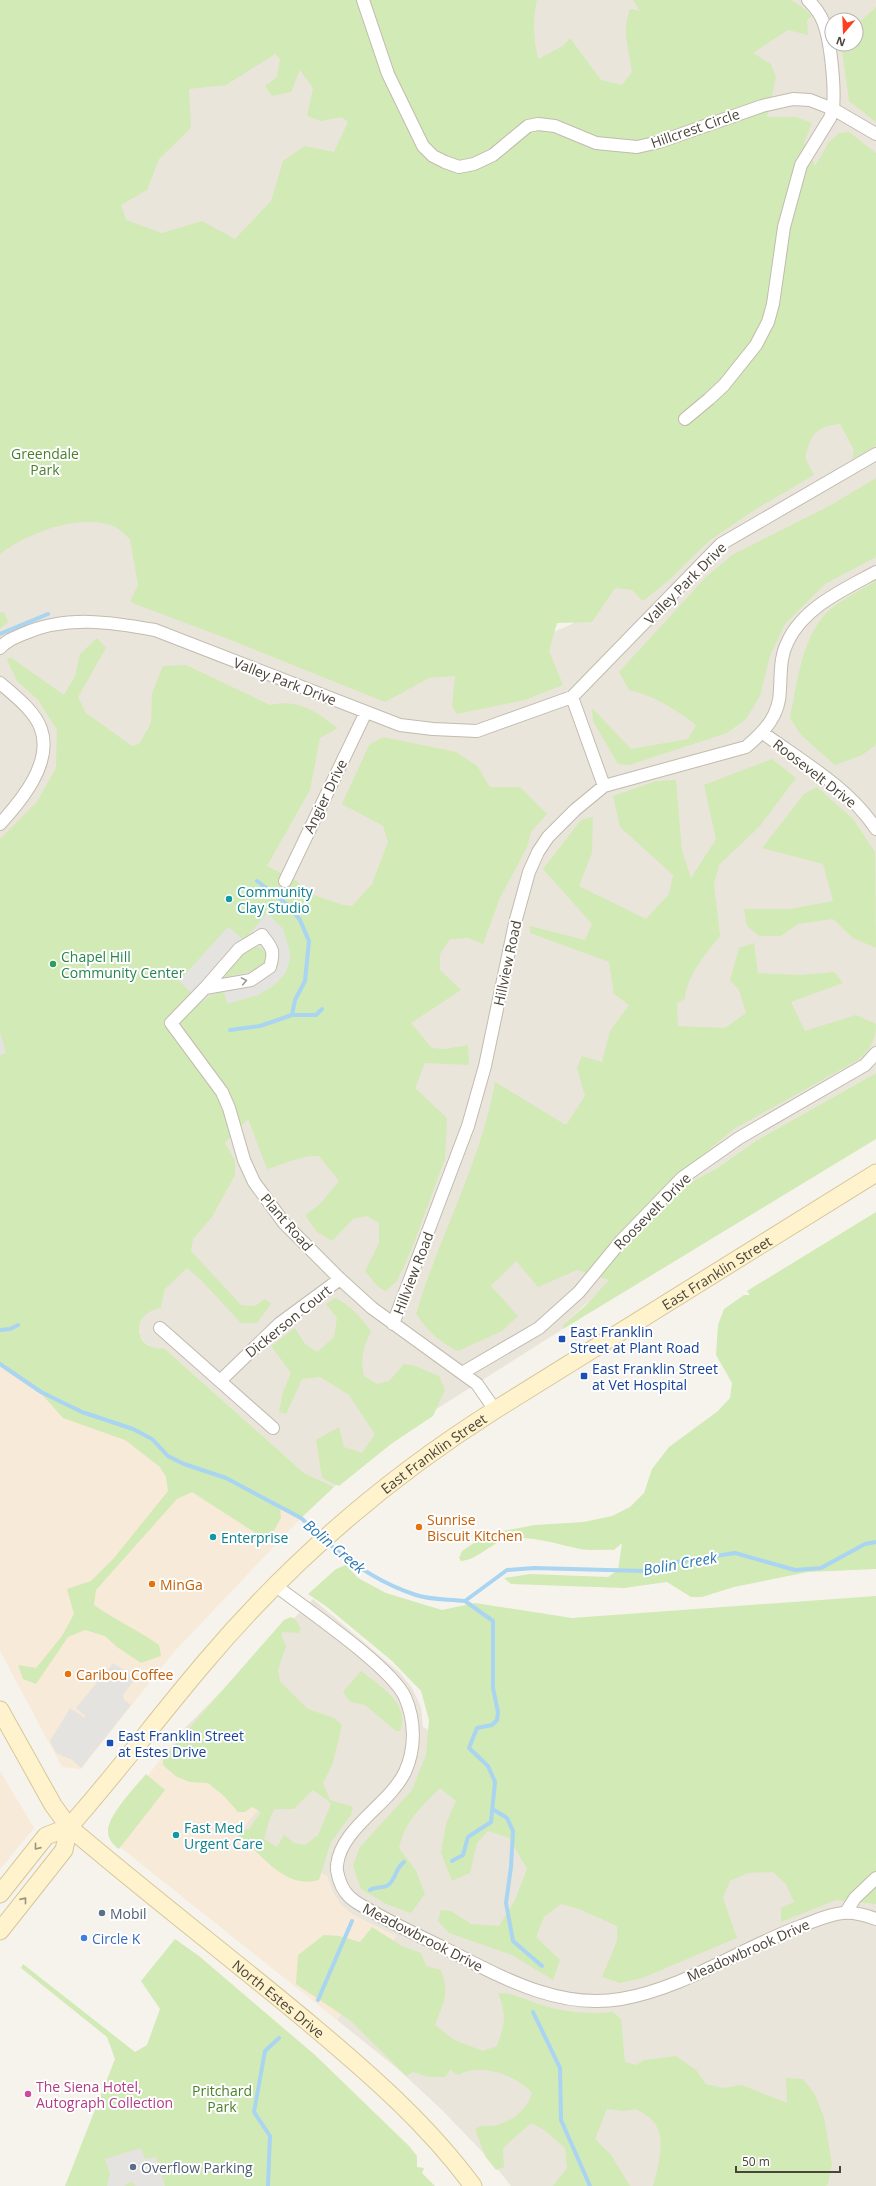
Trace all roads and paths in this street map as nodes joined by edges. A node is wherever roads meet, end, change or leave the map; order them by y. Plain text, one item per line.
1 (363, 0) edge
2 (808, 0) edge
3 (833, 109) junction
4 (876, 134) edge
5 (685, 419) dead end
6 (876, 454) edge
7 (876, 572) edge
8 (0, 648) edge
9 (0, 684) edge
10 (572, 697) junction
11 (366, 712) junction
12 (763, 733) junction
13 (604, 786) junction
14 (0, 824) edge
15 (876, 829) edge
16 (285, 881) dead end
17 (205, 988) junction
18 (876, 1054) edge
19 (876, 1173) edge
20 (340, 1279) junction
21 (394, 1324) junction
22 (160, 1328) dead end
23 (462, 1373) junction
24 (220, 1381) junction
25 (495, 1410) junction
26 (273, 1428) dead end
27 (276, 1586) junction
28 (0, 1710) edge
29 (69, 1827) junction
30 (876, 1878) edge
31 (0, 1894) edge
32 (846, 1912) junction
33 (876, 1919) edge
34 (0, 1931) edge
35 (473, 2186) edge

1 - 3 street, Hillcrest Circle
2 - 3 street
3 - 4 street, Hillcrest Circle
3 - 5 street
6 - 10 street, Valley Park Drive
7 - 12 street, Roosevelt Drive
8 - 11 street, Valley Park Drive
9 - 14 street
10 - 11 street, Valley Park Drive
10 - 13 street
11 - 16 street, Angier Drive
12 - 13 street, Hillview Road
12 - 15 street, Roosevelt Drive
13 - 21 street, Hillview Road
17 -> 17 street, Plant Road
17 - 20 street, Plant Road
18 - 23 street, Roosevelt Drive
19 - 25 main road, East Franklin Street
20 - 21 street, Plant Road
20 - 24 street, Dickerson Court
21 - 23 street, Plant Road
22 - 24 street
23 - 25 street, Plant Road
24 - 26 street
25 - 27 main road, East Franklin Street
27 - 29 main road, East Franklin Street
27 - 32 street, Meadowbrook Drive
28 - 29 main road, North Estes Drive
29 -> 31 main road, East Franklin Street
34 -> 29 main road, East Franklin Street
29 - 35 main road, North Estes Drive
30 - 32 street
32 - 33 street, Meadowbrook Drive

